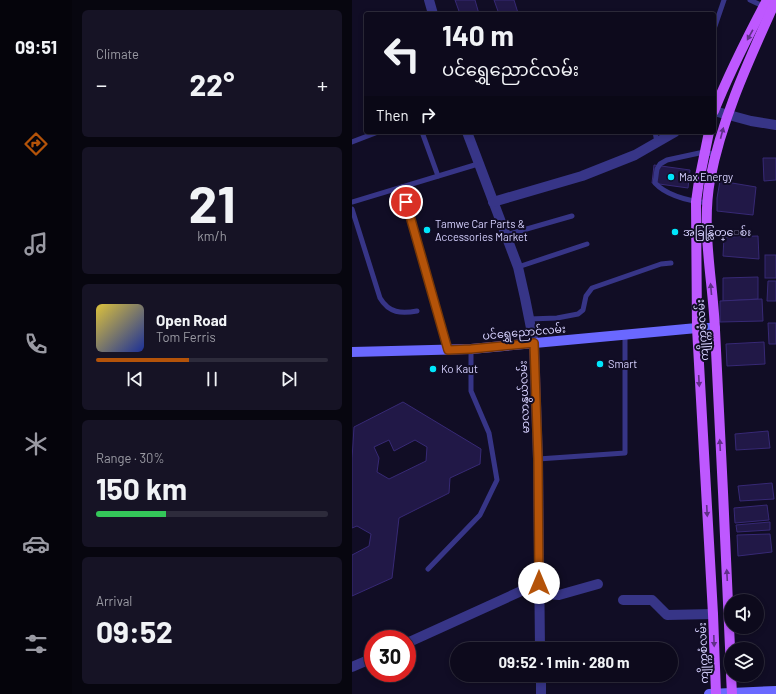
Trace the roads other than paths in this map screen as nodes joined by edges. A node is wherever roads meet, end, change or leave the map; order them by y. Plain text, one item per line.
1 (429, 0) edge
2 (724, 0) edge
3 (750, 0) edge
4 (776, 0) edge
5 (768, 5) edge
6 (432, 12) edge
7 (716, 23) edge
8 (716, 106) edge
9 (716, 112) edge
10 (727, 115) junction
11 (776, 125) edge
12 (373, 134) edge
13 (423, 134) edge
14 (468, 134) edge
15 (667, 134) edge
16 (708, 134) edge
17 (656, 137) edge
18 (352, 142) edge
19 (704, 152) junction
20 (716, 155) junction
21 (478, 164) junction
22 (438, 176) junction
23 (402, 187) junction
24 (352, 202) edge
25 (493, 202) junction
26 (696, 202) junction
27 (708, 203) junction
28 (352, 209) edge
29 (572, 216) dead end
30 (506, 235) junction
31 (587, 244) dead end
32 (671, 263) dead end
33 (518, 267) junction
34 (417, 311) dead end
35 (529, 319) junction
36 (697, 328) junction
37 (715, 328) junction
38 (625, 335) junction
39 (534, 343) junction
40 (353, 349) edge
41 (471, 349) junction
42 (448, 350) junction
43 (538, 459) junction
44 (428, 569) dead end
45 (598, 584) dead end
46 (539, 588) junction
47 (623, 600) dead end
48 (713, 614) junction
49 (416, 638) edge
50 (540, 642) edge
51 (730, 642) edge
52 (364, 662) edge
53 (352, 667) edge
54 (541, 682) edge
55 (731, 682) edge
56 (776, 691) edge
57 (732, 693) edge
58 (541, 694) edge
59 (714, 694) edge

1 - 6 street
2 - 7 lane
3 - 5 lane
4 - 5 main road, ကျိုက္ကစံလမ်း
5 -> 8 main road, ကျိုက္ကစံလမ်း
5 - 10 main road, ကျိုက္ကစံလမ်း
9 - 10 street
10 - 11 street
20 -> 10 main road, ကျိုက္ကစံလမ်း
12 - 18 lane
13 - 22 lane
14 - 21 street, မာလာနွယ်လမ်း
15 - 17 street
16 - 19 main road, ကျိုက္ကစံလမ်း
17 - 25 street
19 - 20 lane
19 - 26 main road, ကျိုက္ကစံလမ်း
19 - 26 lane
20 - 27 main road, ကျိုက္ကစံလမ်း
21 - 22 lane
21 - 25 street, မာလာနွယ်လမ်း
22 - 23 lane
23 - 24 lane
23 - 42 lane
25 - 30 street, မာလာနွယ်လမ်း
26 - 27 lane
26 - 36 main road, ကျိုက္ကစံလမ်း
37 -> 27 main road, ကျိုက္ကစံလမ်း
28 - 34 lane
29 - 30 lane
30 - 33 street, မာလာနွယ်လမ်း
31 - 33 lane
32 - 35 lane
33 - 35 street, မာလာနွယ်လမ်း
35 - 39 street, မာလာနွယ်လမ်း
36 - 37 street, ပင်ရွှေညောင်လမ်း
36 - 38 street, ပင်ရွှေညောင်လမ်း
36 -> 48 main road, ကျိုက္ကစံလမ်း
51 -> 37 main road, ကျိုက္ကစံလမ်း
38 - 39 street, ပင်ရွှေညောင်လမ်း
38 - 43 lane
39 - 41 street, ပင်ရွှေညောင်လမ်း
39 - 43 street, မာလာနွယ်လမ်း
40 - 42 street, ပင်ရွှေညောင်လမ်း
41 - 42 street, ပင်ရွှေညောင်လမ်း
41 - 44 lane
43 - 46 street, မာလာနွယ်လမ်း
45 - 46 street
46 - 49 street
46 - 50 street, မာလာနွယ်လမ်း
47 - 48 street
48 -> 59 main road, ကျိုက္ကစံလမ်း
52 - 53 street
54 - 58 street
55 - 57 main road
56 - 57 street
57 - 59 street

